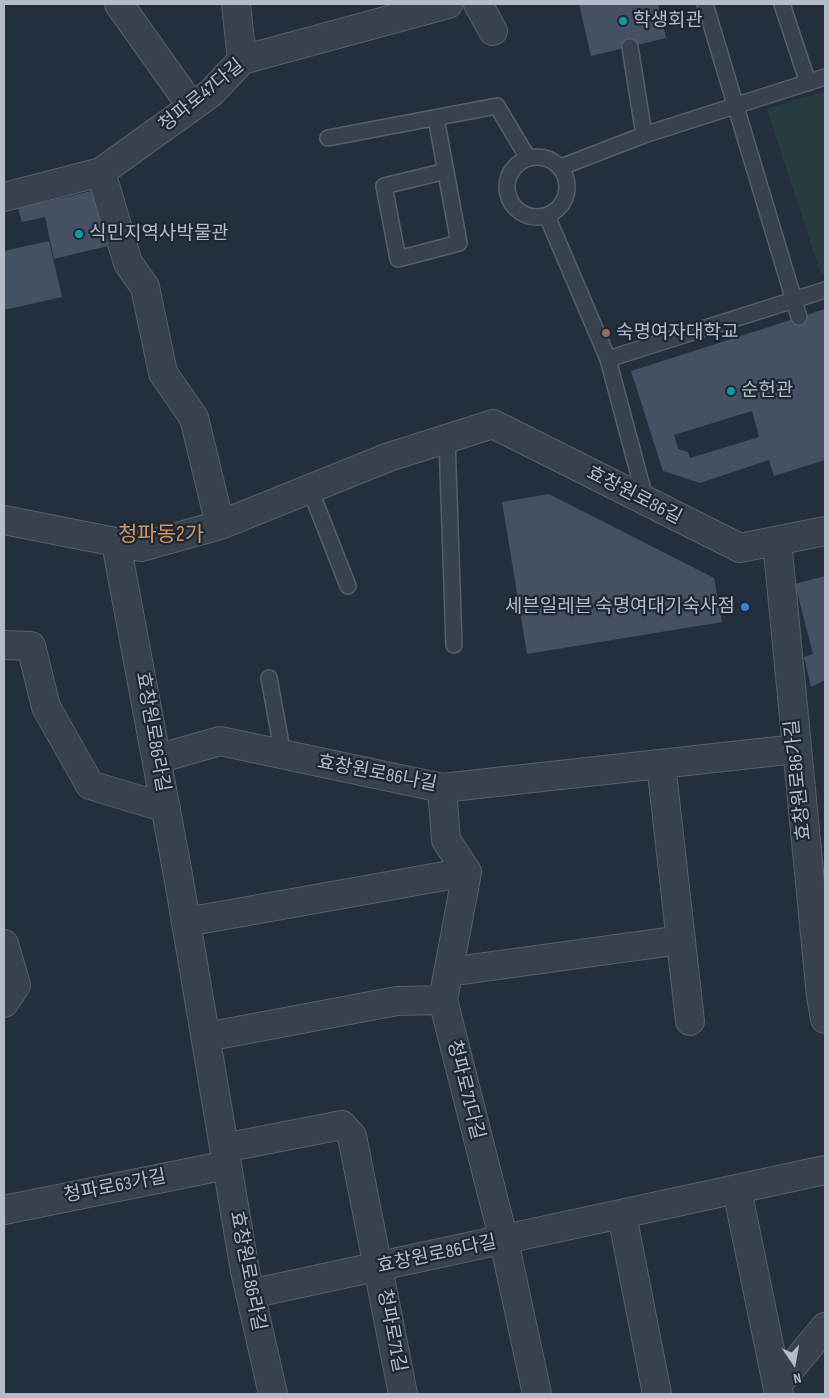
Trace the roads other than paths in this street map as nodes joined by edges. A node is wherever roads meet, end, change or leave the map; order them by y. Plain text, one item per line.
1 (119, 4) edge
2 (236, 4) edge
3 (441, 4) edge
4 (478, 4) edge
5 (705, 4) edge
6 (782, 4) edge
7 (493, 30) dead end
8 (630, 47) dead end
9 (242, 60) junction
10 (825, 77) edge
11 (808, 82) junction
12 (735, 106) junction
13 (192, 107) junction
14 (436, 118) junction
15 (644, 135) junction
16 (328, 138) dead end
17 (528, 158) junction
18 (561, 167) junction
19 (446, 171) junction
20 (101, 172) junction
21 (4, 196) edge
22 (547, 216) junction
23 (825, 290) edge
24 (793, 300) junction
25 (799, 317) dead end
26 (608, 358) junction
27 (447, 439) junction
28 (310, 489) junction
29 (646, 502) junction
30 (4, 520) edge
31 (220, 525) junction
32 (825, 532) edge
33 (777, 541) junction
34 (116, 542) junction
35 (348, 586) dead end
36 (454, 644) dead end
37 (4, 645) edge
38 (269, 678) dead end
39 (796, 748) junction
40 (283, 755) junction
41 (157, 759) junction
42 (661, 764) junction
43 (442, 788) junction
44 (166, 808) junction
45 (467, 872) junction
46 (186, 922) junction
47 (681, 940) junction
48 (4, 944) edge
49 (448, 972) junction
50 (443, 1000) junction
51 (4, 1003) edge
52 (825, 1019) edge
53 (690, 1021) dead end
54 (206, 1038) junction
55 (226, 1157) junction
56 (825, 1170) edge
57 (737, 1190) junction
58 (4, 1210) edge
59 (622, 1215) junction
60 (504, 1241) junction
61 (378, 1267) junction
62 (250, 1294) junction
63 (825, 1327) edge
64 (778, 1390) edge
65 (273, 1394) edge
66 (404, 1394) edge
67 (537, 1394) edge
68 (657, 1394) edge

1 - 13 street
2 - 9 street
3 - 9 street, 청파로47다길
4 - 7 street
5 - 12 lane
6 - 11 lane
8 - 15 lane
9 - 13 street, 청파로47다길
10 - 11 lane
11 - 12 lane
12 - 15 lane
12 - 24 lane
13 - 20 street, 청파로47다길
14 - 16 lane
14 - 17 lane
14 - 19 lane
15 - 18 lane
17 - 18 lane
17 - 22 lane
18 - 22 lane
19 - 19 lane
20 - 21 street, 청파로47다길
20 - 31 street
22 - 26 lane
23 - 24 lane
24 - 25 lane
24 - 26 lane
26 - 29 lane
27 - 28 street, 효창원로86길
27 - 29 street, 효창원로86길
27 - 36 lane
28 - 31 street, 효창원로86길
28 - 35 lane
29 - 33 street, 효창원로86길
30 - 34 street, 효창원로86길
31 - 34 street, 효창원로86길
32 - 33 street, 효창원로86길
33 - 39 street, 효창원로86가길
34 - 41 street, 효창원로86라길
37 - 44 street
38 - 40 lane
39 - 42 street, 효창원로86나길
39 - 52 street, 효창원로86가길
40 - 41 street, 효창원로86나길
40 - 43 street, 효창원로86나길
41 - 44 street, 효창원로86라길
42 - 43 street, 효창원로86나길
42 - 47 street
43 - 45 street
44 - 46 street, 효창원로86라길
45 - 46 street
45 - 49 street, 청파로71다길
46 - 54 street, 효창원로86라길
47 - 49 street
47 - 53 street
48 - 51 street
49 - 50 street, 청파로71다길
50 - 54 street
50 - 60 street, 청파로71다길
54 - 55 street, 효창원로86라길
55 - 58 street, 청파로63가길
55 - 61 street
55 - 62 street, 효창원로86라길
56 - 57 street, 효창원로86다길
57 - 59 street, 효창원로86다길
57 - 64 street
59 - 60 street, 효창원로86다길
59 - 68 street
60 - 61 street, 효창원로86다길
60 - 67 street, 청파로71다길
61 - 62 street, 효창원로86다길
61 - 66 street, 청파로71길
62 - 65 street, 효창원로86라길
63 - 64 street

